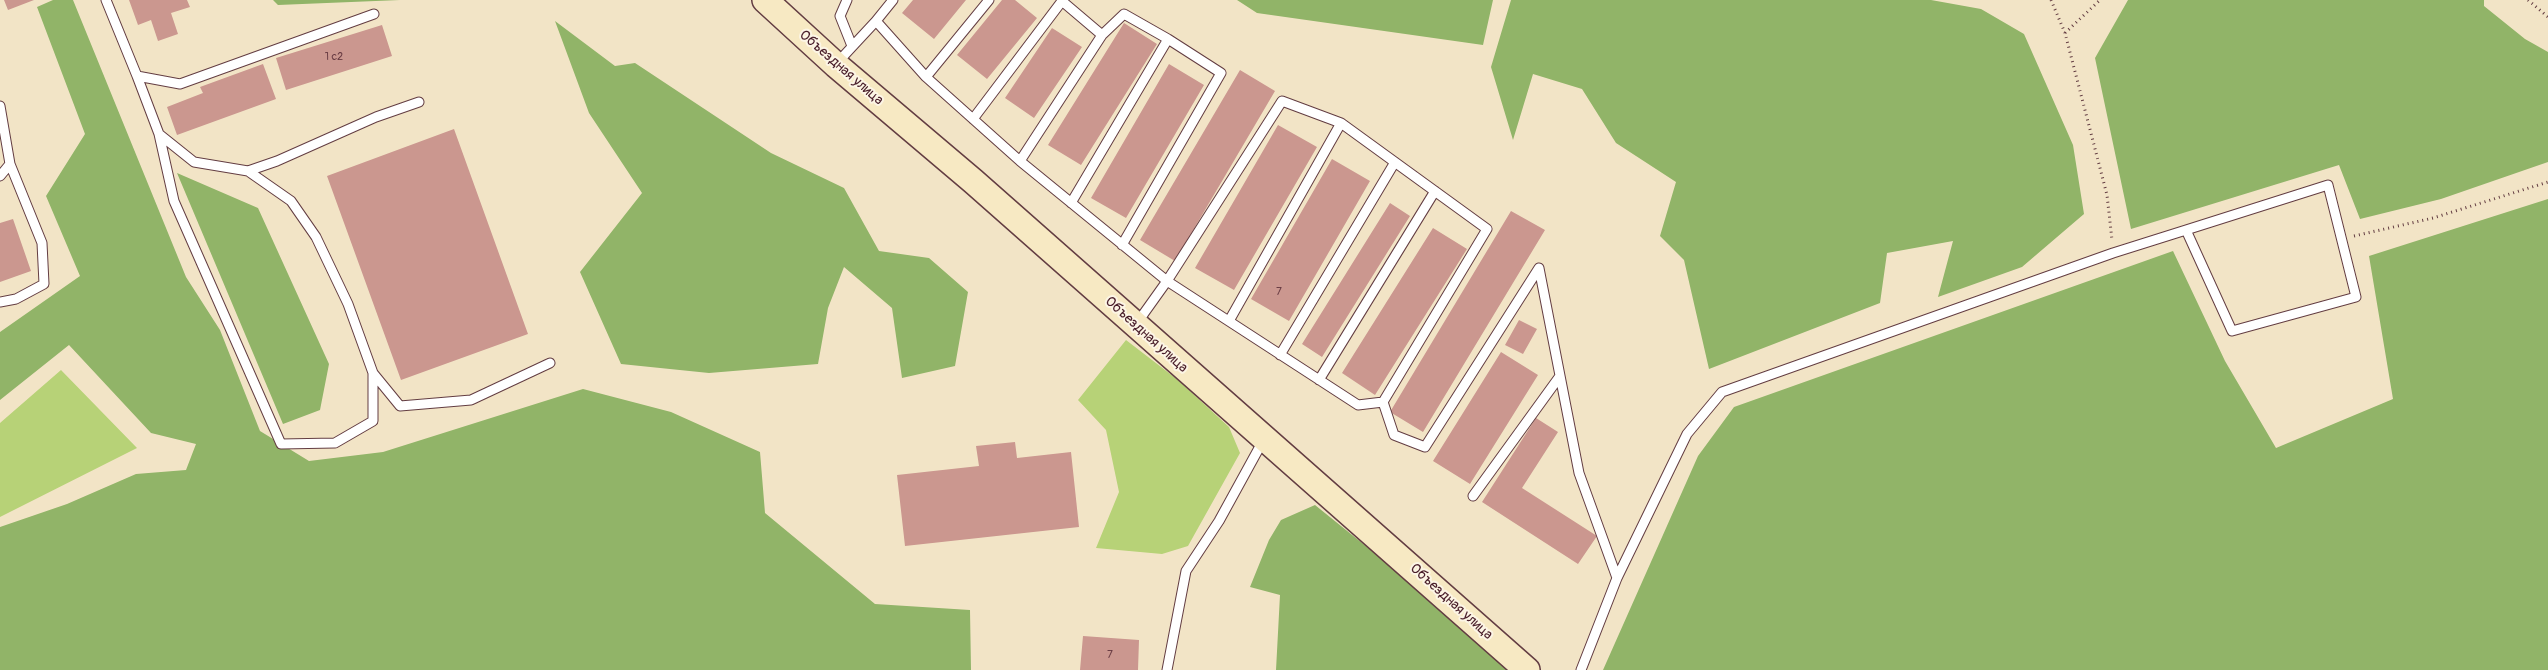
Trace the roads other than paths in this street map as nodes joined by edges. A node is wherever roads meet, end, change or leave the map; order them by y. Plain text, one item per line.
1 (106, 0) edge
2 (765, 0) edge
3 (847, 0) edge
4 (893, 0) edge
5 (989, 0) edge
6 (374, 14) dead end
7 (876, 21) junction
8 (1102, 35) junction
9 (1168, 39) junction
10 (852, 46) junction
11 (836, 65) junction
12 (137, 76) junction
13 (926, 77) junction
14 (420, 102) dead end
15 (0, 106) edge
16 (973, 120) junction
17 (1341, 123) junction
18 (159, 134) junction
19 (1020, 161) junction
20 (1395, 162) junction
21 (10, 164) junction
22 (248, 171) junction
23 (0, 176) edge
24 (1435, 191) junction
25 (1071, 203) junction
26 (2186, 230) junction
27 (1122, 245) junction
28 (1167, 281) junction
29 (0, 302) edge
30 (1229, 321) junction
31 (1136, 325) junction
32 (1280, 354) junction
33 (550, 363) dead end
34 (373, 372) junction
35 (1560, 376) junction
36 (1319, 380) junction
37 (1383, 402) junction
38 (1264, 439) junction
39 (1473, 496) dead end
40 (1617, 578) junction
41 (1167, 670) edge
42 (1527, 670) edge
43 (1581, 670) edge

1 - 12 lane
2 - 11 main road, Объездная улица
3 - 10 lane
4 - 7 lane
5 - 13 lane
6 - 12 lane
7 - 10 lane
7 - 13 lane
8 - 9 lane
8 - 16 lane
8 - 19 lane
9 - 25 lane
9 - 27 lane
10 - 11 lane
11 - 31 main road, Объездная улица
12 - 18 lane
13 - 16 lane
14 - 22 lane
15 - 21 lane
16 - 19 lane
17 - 20 lane
17 - 28 lane
17 - 30 lane
18 - 22 lane
18 - 34 lane
19 - 25 lane
20 - 24 lane
20 - 32 lane
21 - 23 lane
21 - 29 lane
22 - 34 lane
24 - 36 lane
24 - 37 lane
25 - 27 lane
26 - 26 lane
26 - 40 lane
27 - 28 lane
28 - 30 lane
28 - 31 lane
30 - 32 lane
31 - 38 main road, Объездная улица
32 - 36 lane
33 - 34 lane
35 - 37 lane
35 - 39 lane
35 - 40 lane
36 - 37 lane
38 - 41 lane
38 - 42 main road, Объездная улица
40 - 43 lane

